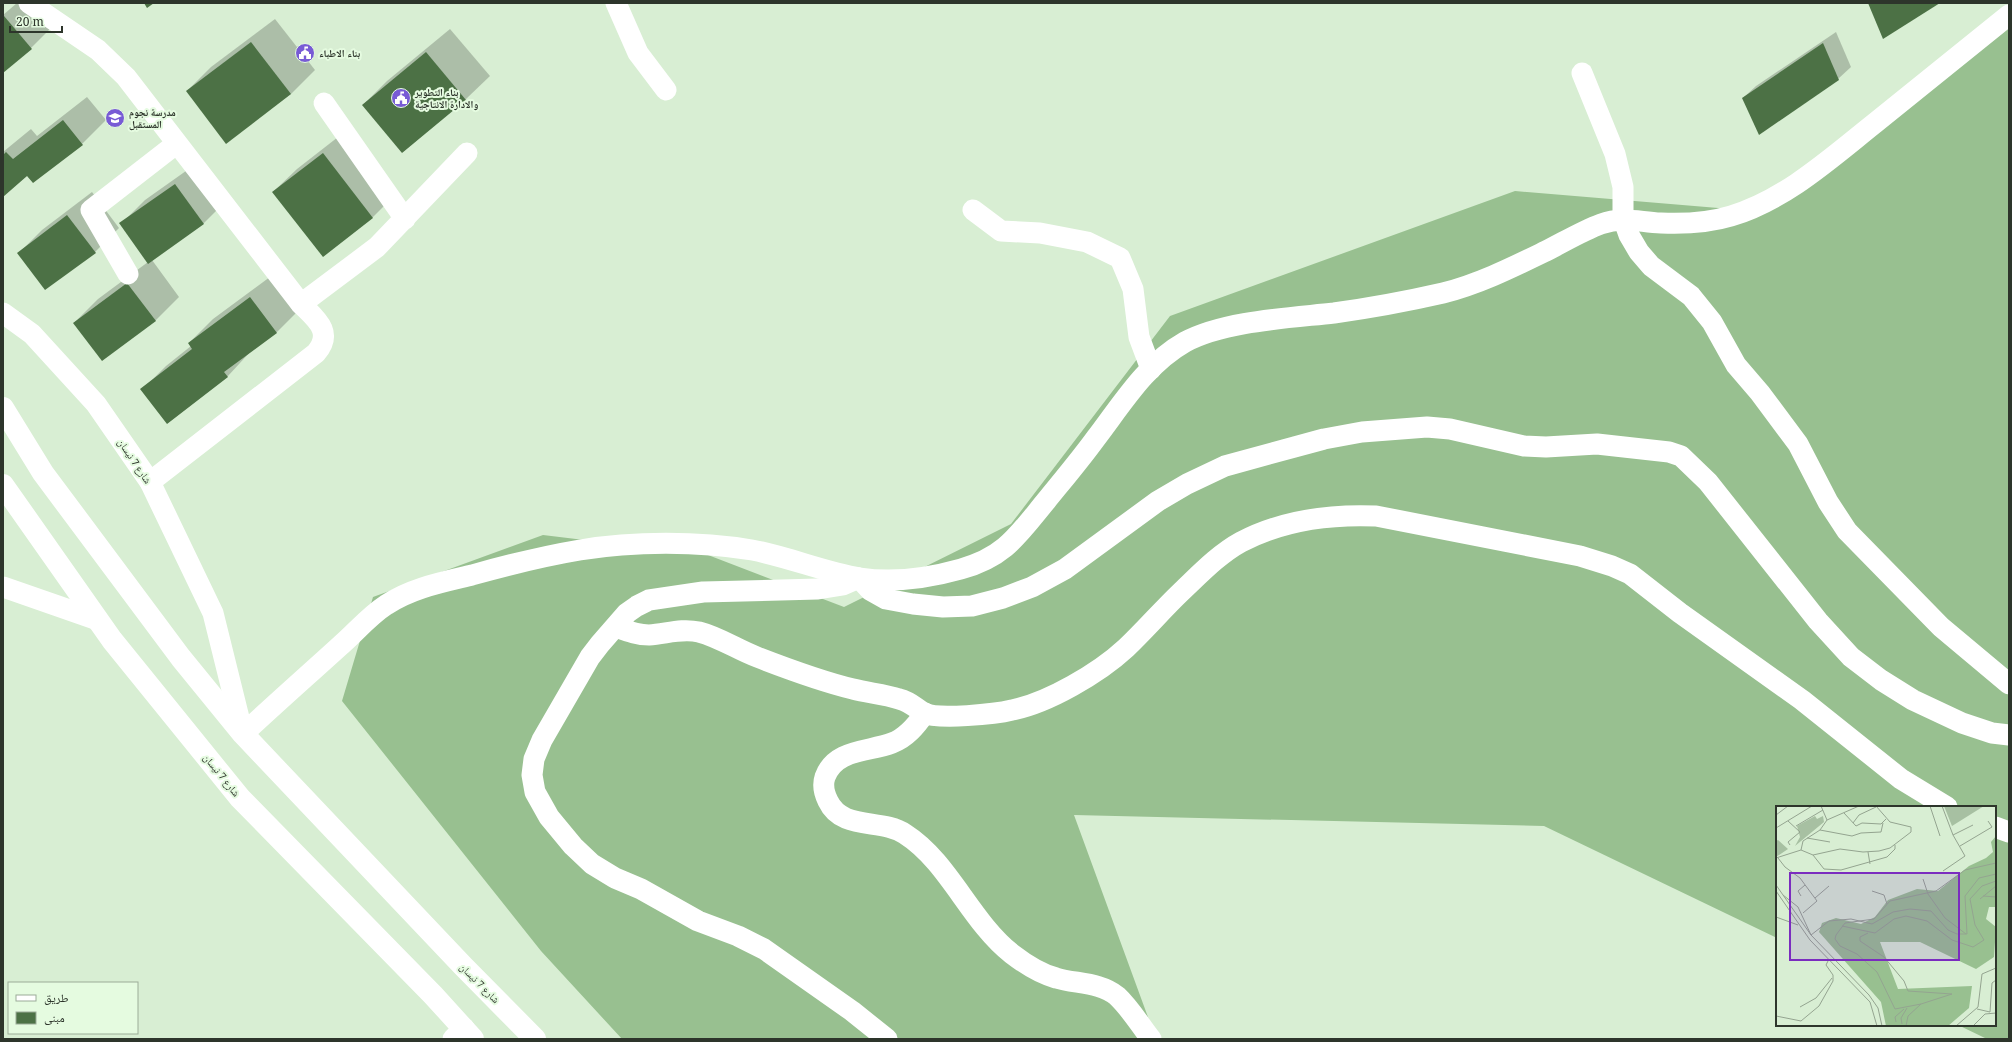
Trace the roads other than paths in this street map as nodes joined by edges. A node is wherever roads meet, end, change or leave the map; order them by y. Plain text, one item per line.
1 (30, 3) edge
2 (616, 3) edge
3 (2009, 15) edge
4 (1582, 73) dead end
5 (666, 90) dead end
6 (324, 103) dead end
7 (176, 144) junction
8 (467, 153) dead end
9 (973, 210) dead end
10 (1623, 218) junction
11 (405, 219) junction
12 (128, 274) dead end
13 (301, 304) junction
14 (3, 313) edge
15 (1151, 369) junction
16 (3, 408) edge
17 (150, 482) junction
18 (3, 485) edge
19 (859, 578) junction
20 (3, 587) edge
21 (98, 620) junction
22 (616, 627) junction
23 (2009, 684) edge
24 (925, 713) junction
25 (243, 734) junction
26 (2009, 735) edge
27 (1946, 806) edge
28 (1996, 826) edge
29 (2009, 832) edge
30 (463, 1035) edge
31 (535, 1039) edge
32 (887, 1039) edge
33 (1151, 1039) edge

1 - 7 street
2 - 5 street
3 - 10 street
4 - 10 street
6 - 11 street
7 - 12 street
7 - 13 street
8 - 11 street
9 - 15 street
10 - 15 street
10 - 23 street
11 - 13 street
13 - 17 street
14 - 17 street, شارع 7 نيسان
15 - 19 street
16 - 25 main road, شارع 7 نيسان
17 - 25 street, شارع 7 نيسان
18 - 21 main road, شارع 7 نيسان
19 - 22 street
19 - 25 street
19 - 26 street
20 - 21 street
21 - 30 main road, شارع 7 نيسان
22 - 24 street
22 - 32 street
24 - 27 street
24 - 33 street
25 - 31 main road, شارع 7 نيسان
28 - 29 street

